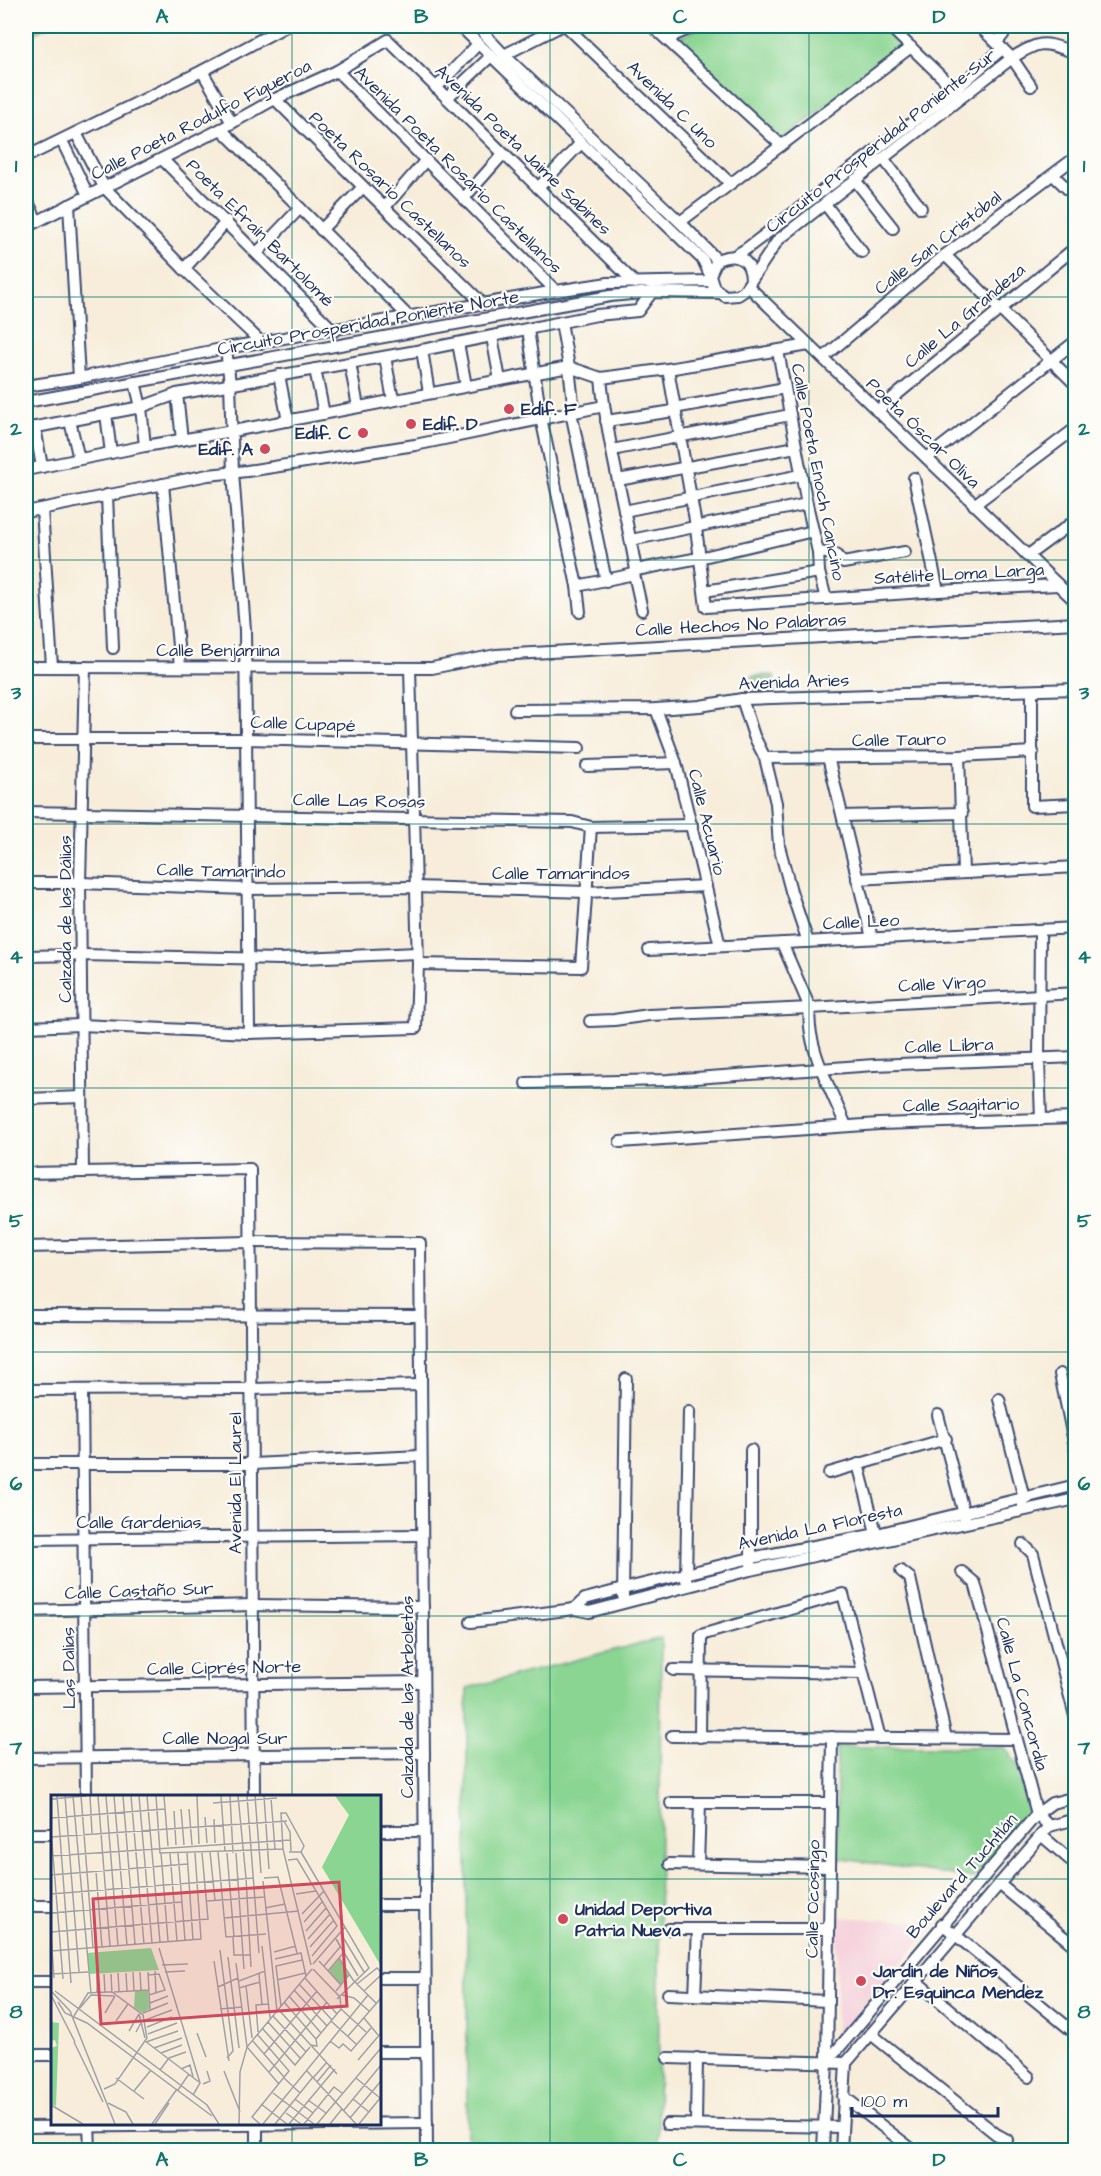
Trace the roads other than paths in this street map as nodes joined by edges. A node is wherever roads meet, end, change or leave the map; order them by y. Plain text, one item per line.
1 (286, 26) edge
2 (460, 26) edge
3 (477, 26) edge
4 (561, 26) edge
5 (566, 26) edge
6 (652, 26) edge
7 (696, 26) edge
8 (889, 26) edge
9 (979, 26) edge
10 (1007, 26) edge
11 (388, 40) joint
12 (669, 41) junction
13 (478, 44) junction
14 (999, 46) junction
15 (911, 47) junction
16 (1076, 53) edge
17 (504, 55) junction
18 (490, 56) junction
19 (1012, 58) junction
20 (202, 71) junction
21 (337, 71) junction
22 (1031, 86) dead end
23 (436, 88) junction
24 (955, 90) junction
25 (447, 98) junction
26 (274, 99) junction
27 (232, 123) junction
28 (221, 129) junction
29 (75, 133) junction
30 (62, 141) junction
31 (581, 143) junction
32 (781, 145) junction
33 (503, 154) junction
34 (1076, 157) edge
35 (26, 158) edge
36 (884, 158) junction
37 (162, 159) junction
38 (426, 160) junction
39 (1053, 175) junction
40 (855, 180) junction
41 (730, 183) junction
42 (104, 186) junction
43 (362, 188) junction
44 (538, 188) junction
45 (88, 195) junction
46 (1076, 197) edge
47 (26, 198) edge
48 (464, 198) junction
49 (825, 204) junction
50 (69, 205) junction
51 (385, 207) junction
52 (300, 208) junction
53 (921, 208) dead end
54 (37, 221) junction
55 (227, 221) junction
56 (680, 222) junction
57 (26, 227) edge
58 (893, 228) dead end
59 (321, 230) junction
60 (1076, 247) edge
61 (862, 252) dead end
62 (257, 253) junction
63 (945, 255) junction
64 (734, 256) junction
65 (717, 260) junction
66 (184, 269) junction
67 (711, 278) junction
68 (635, 282) junction
69 (749, 283) junction
70 (556, 291) junction
71 (652, 292) junction
72 (719, 293) junction
73 (483, 304) junction
74 (999, 308) junction
75 (409, 317) junction
76 (561, 322) junction
77 (528, 329) junction
78 (334, 331) junction
79 (492, 337) junction
80 (1076, 341) edge
81 (262, 343) junction
82 (458, 343) junction
83 (809, 345) junction
84 (226, 348) junction
85 (422, 350) junction
86 (778, 351) junction
87 (385, 357) junction
88 (823, 358) junction
89 (1050, 361) junction
90 (350, 363) junction
91 (228, 365) junction
92 (569, 367) junction
93 (315, 369) junction
94 (668, 369) junction
95 (535, 374) junction
96 (279, 375) junction
97 (79, 378) junction
98 (601, 378) junction
99 (500, 380) junction
100 (135, 382) junction
101 (230, 384) junction
102 (26, 386) edge
103 (466, 386) junction
104 (1076, 386) edge
105 (785, 388) junction
106 (429, 393) junction
107 (177, 394) junction
108 (393, 400) junction
109 (26, 402) edge
110 (604, 406) junction
111 (141, 407) junction
112 (358, 407) junction
113 (674, 410) junction
114 (877, 411) junction
115 (573, 412) junction
116 (106, 414) junction
117 (324, 414) junction
118 (790, 415) junction
119 (541, 418) junction
120 (70, 421) junction
121 (288, 421) junction
122 (606, 421) junction
123 (30, 428) edge
124 (1076, 428) edge
125 (233, 431) junction
126 (679, 438) junction
127 (182, 440) junction
128 (146, 446) junction
129 (796, 447) junction
130 (612, 450) junction
131 (111, 453) junction
132 (927, 458) junction
133 (79, 459) junction
134 (42, 467) junction
135 (685, 467) junction
136 (26, 470) edge
137 (233, 472) junction
138 (801, 475) junction
139 (914, 477) dead end
140 (618, 480) junction
141 (163, 484) junction
142 (107, 495) junction
143 (690, 496) junction
144 (807, 504) junction
145 (974, 505) junction
146 (42, 509) junction
147 (624, 511) junction
148 (26, 512) edge
149 (1076, 520) edge
150 (696, 527) junction
151 (813, 531) junction
152 (631, 540) junction
153 (818, 552) junction
154 (904, 552) dead end
155 (1028, 556) junction
156 (699, 558) junction
157 (635, 572) junction
158 (819, 572) junction
159 (606, 581) junction
160 (1058, 585) junction
161 (577, 586) junction
162 (705, 591) junction
163 (938, 591) junction
164 (826, 599) junction
165 (1076, 603) edge
166 (642, 610) dead end
167 (580, 612) dead end
168 (1076, 623) edge
169 (113, 648) dead end
170 (26, 667) edge
171 (52, 667) junction
172 (85, 667) junction
173 (180, 667) junction
174 (246, 667) junction
175 (410, 668) junction
176 (1076, 689) edge
177 (1032, 691) junction
178 (742, 699) junction
179 (656, 709) junction
180 (515, 710) dead end
181 (26, 739) edge
182 (83, 739) junction
183 (246, 739) junction
184 (413, 744) junction
185 (579, 748) dead end
186 (1033, 752) junction
187 (959, 756) junction
188 (828, 757) junction
189 (765, 758) junction
190 (676, 763) junction
191 (587, 766) dead end
192 (1076, 804) edge
193 (26, 812) edge
194 (82, 812) junction
195 (962, 813) junction
196 (248, 816) junction
197 (843, 816) junction
198 (415, 819) junction
199 (692, 825) junction
200 (591, 827) junction
201 (1076, 867) edge
202 (963, 872) junction
203 (857, 879) junction
204 (80, 883) junction
205 (26, 884) edge
206 (706, 886) junction
207 (415, 887) junction
208 (246, 889) junction
209 (586, 892) junction
210 (1076, 928) edge
211 (1040, 930) junction
212 (872, 938) junction
213 (808, 942) junction
214 (782, 943) junction
215 (720, 946) junction
216 (649, 950) dead end
217 (81, 955) junction
218 (26, 956) edge
219 (248, 958) junction
220 (418, 959) junction
221 (1076, 993) edge
222 (1039, 995) junction
223 (810, 1008) junction
224 (590, 1021) dead end
225 (81, 1025) junction
226 (26, 1026) edge
227 (249, 1034) junction
228 (1076, 1057) edge
229 (1039, 1059) junction
230 (823, 1068) junction
231 (526, 1083) dead end
232 (82, 1096) junction
233 (26, 1099) edge
234 (1076, 1118) edge
235 (1041, 1120) junction
236 (846, 1126) junction
237 (620, 1142) dead end
238 (83, 1172) junction
239 (26, 1173) edge
240 (250, 1242) junction
241 (26, 1247) edge
242 (251, 1314) junction
243 (26, 1315) edge
244 (420, 1316) junction
245 (1060, 1374) dead end
246 (626, 1379) dead end
247 (421, 1385) junction
248 (251, 1389) junction
249 (26, 1390) edge
250 (82, 1390) junction
251 (999, 1399) dead end
252 (689, 1411) dead end
253 (938, 1415) dead end
254 (945, 1439) junction
255 (751, 1450) dead end
256 (1076, 1452) edge
257 (421, 1456) junction
258 (26, 1464) edge
259 (83, 1464) junction
260 (252, 1464) junction
261 (858, 1464) junction
262 (829, 1473) dead end
263 (1076, 1485) edge
264 (1024, 1498) junction
265 (1076, 1499) edge
266 (964, 1511) junction
267 (1023, 1511) junction
268 (965, 1524) junction
269 (422, 1535) junction
270 (252, 1537) junction
271 (878, 1538) junction
272 (26, 1539) edge
273 (84, 1539) junction
274 (1023, 1544) dead end
275 (808, 1554) junction
276 (751, 1558) junction
277 (750, 1570) junction
278 (901, 1571) dead end
279 (962, 1572) dead end
280 (686, 1574) junction
281 (686, 1586) junction
282 (623, 1589) junction
283 (623, 1602) junction
284 (253, 1605) junction
285 (423, 1607) junction
286 (84, 1609) junction
287 (574, 1609) junction
288 (26, 1611) edge
289 (471, 1622) dead end
290 (673, 1670) dead end
291 (700, 1671) junction
292 (863, 1673) junction
293 (423, 1682) junction
294 (253, 1684) junction
295 (26, 1687) edge
296 (85, 1687) junction
297 (1076, 1720) edge
298 (672, 1736) dead end
299 (700, 1737) junction
300 (832, 1737) junction
301 (880, 1738) junction
302 (946, 1738) junction
303 (1016, 1739) junction
304 (424, 1753) junction
305 (254, 1755) junction
306 (86, 1756) junction
307 (26, 1758) edge
308 (86, 1795) edge
309 (254, 1795) edge
310 (1076, 1797) edge
311 (671, 1803) dead end
312 (700, 1803) junction
313 (831, 1803) junction
314 (1037, 1814) junction
315 (1076, 1819) edge
316 (1049, 1826) junction
317 (381, 1831) edge
318 (424, 1831) junction
319 (26, 1834) edge
320 (51, 1834) edge
321 (1041, 1835) junction
322 (670, 1864) dead end
323 (698, 1864) junction
324 (1076, 1865) edge
325 (830, 1867) junction
326 (999, 1884) junction
327 (381, 1905) edge
328 (425, 1905) junction
329 (26, 1906) edge
330 (51, 1906) edge
331 (942, 1924) junction
332 (669, 1929) dead end
333 (698, 1929) junction
334 (829, 1929) junction
335 (955, 1935) junction
336 (1076, 1947) edge
337 (381, 1978) edge
338 (425, 1978) junction
339 (26, 1982) edge
340 (51, 1982) edge
341 (916, 1982) junction
342 (668, 1994) dead end
343 (695, 1995) junction
344 (828, 2001) junction
345 (871, 2034) junction
346 (1076, 2034) edge
347 (381, 2052) edge
348 (426, 2052) junction
349 (26, 2055) edge
350 (51, 2055) edge
351 (668, 2058) dead end
352 (697, 2058) junction
353 (827, 2062) junction
354 (846, 2063) junction
355 (1029, 2077) dead end
356 (843, 2096) junction
357 (381, 2123) edge
358 (427, 2123) junction
359 (667, 2124) dead end
360 (696, 2124) junction
361 (89, 2125) edge
362 (257, 2125) edge
363 (824, 2126) junction
364 (26, 2127) edge
365 (842, 2127) junction
366 (1007, 2140) dead end
367 (90, 2151) edge
368 (257, 2151) edge
369 (427, 2151) edge
370 (823, 2151) edge
371 (841, 2151) edge
372 (913, 2151) edge

1 - 20 street
2 - 13 street
3 - 17 street
4 - 17 street
5 - 41 street, Avenida C Uno
6 - 12 street
7 - 12 street
8 - 15 street
9 - 14 street
10 - 14 street, Circuito Prosperidad Poniente-Sur
11 - 21 street, Calle Poeta Rodulfo Figueroa
11 - 23 street, Avenida Poeta Jaime Sabines
12 - 32 street
13 - 18 street
13 - 23 street
14 - 19 street
14 - 24 street, Circuito Prosperidad Poniente-Sur
15 - 24 street
15 - 32 street
16 - 19 street, Circuito Prosperidad Poniente-Sur
17 - 56 street
18 - 25 street
18 - 31 street
19 - 22 street
19 - 36 street, Circuito Prosperidad Poniente-Sur
20 - 27 street
20 - 29 street
21 - 26 street, Calle Poeta Rodulfo Figueroa
21 - 38 street, Avenida Poeta Rosario Castellanos
23 - 25 street, Avenida Poeta Jaime Sabines
24 - 64 street, Circuito Prosperidad Poniente-Sur
25 - 33 street, Avenida Poeta Jaime Sabines
26 - 27 street, Calle Poeta Rodulfo Figueroa
26 - 43 street, Poeta Rosario Castellanos
27 - 28 street, Calle Poeta Rodulfo Figueroa
28 - 37 street, Calle Poeta Rodulfo Figueroa
28 - 52 street
29 - 30 street
29 - 42 street
30 - 35 street
30 - 45 street
31 - 44 street
31 - 67 street
32 - 41 street
33 - 44 street, Avenida Poeta Jaime Sabines
33 - 48 street
34 - 39 street, Calle San Cristóbal
36 - 40 street, Circuito Prosperidad Poniente-Sur
36 - 53 street
37 - 42 street, Calle Poeta Rodulfo Figueroa
37 - 55 street, Poeta Efraín Bartolomé
38 - 48 street, Avenida Poeta Rosario Castellanos
38 - 51 street
39 - 46 street
39 - 63 street, Calle San Cristóbal
40 - 49 street, Circuito Prosperidad Poniente-Sur
40 - 58 street
41 - 56 street
42 - 45 street, Calle Poeta Rodulfo Figueroa
42 - 66 street
43 - 51 street, Poeta Rosario Castellanos
43 - 59 street
44 - 68 street, Avenida Poeta Jaime Sabines
45 - 50 street, Calle Poeta Rodulfo Figueroa
47 - 54 street
48 - 70 street, Avenida Poeta Rosario Castellanos
49 - 61 street
49 - 69 street, Circuito Prosperidad Poniente-Sur
50 - 54 street, Calle Poeta Rodulfo Figueroa
50 - 97 street
51 - 73 street, Poeta Rosario Castellanos
52 - 59 street
52 - 62 street
54 - 57 street, Calle Poeta Rodulfo Figueroa
55 - 62 street, Poeta Efraín Bartolomé
55 - 66 street
56 - 65 street
59 - 75 street
60 - 74 street, Calle La Grandeza
62 - 78 street, Poeta Efraín Bartolomé
63 - 74 street
63 - 88 street, Calle San Cristóbal
64 - 65 street
64 - 69 street
65 - 67 street
66 - 81 street
67 - 68 street, Circuito Prosperidad Poniente Norte
67 - 72 street
68 - 70 street, Circuito Prosperidad Poniente Norte
69 - 72 street
69 - 83 street, Poeta Óscar Oliva
70 - 73 street, Circuito Prosperidad Poniente Norte
71 - 72 street, Circuito Prosperidad Poniente Norte
71 - 76 street
71 - 91 street, Circuito Prosperidad Poniente Norte
73 - 75 street, Circuito Prosperidad Poniente Norte
74 - 89 street
74 - 114 street, Calle La Grandeza
75 - 78 street, Circuito Prosperidad Poniente Norte
76 - 77 street
76 - 92 street
77 - 79 street
77 - 95 street
78 - 81 street, Circuito Prosperidad Poniente Norte
79 - 82 street
79 - 99 street
80 - 89 street
81 - 84 street, Circuito Prosperidad Poniente Norte
82 - 85 street
82 - 103 street
83 - 86 street
83 - 88 street, Poeta Óscar Oliva
84 - 91 street
84 - 97 street, Circuito Prosperidad Poniente Norte
85 - 87 street
85 - 106 street
86 - 94 street
86 - 105 street, Calle Poeta Enoch Cancino
87 - 90 street
87 - 108 street
88 - 114 street, Poeta Óscar Oliva
89 - 104 street
89 - 132 street
90 - 93 street
90 - 112 street
91 - 100 street, Circuito Prosperidad Poniente Norte
91 - 101 street
92 - 95 street
92 - 98 street
92 - 115 street
93 - 96 street
93 - 117 street
94 - 98 street
94 - 113 street
95 - 99 street
95 - 119 street
96 - 101 street
96 - 121 street
97 - 102 street, Circuito Prosperidad Poniente Norte
98 - 110 street
99 - 103 street
100 - 109 street, Circuito Prosperidad Poniente Norte
100 - 111 street
101 - 107 street
101 - 125 street
103 - 106 street
105 - 113 street
105 - 118 street, Calle Poeta Enoch Cancino
106 - 108 street
107 - 111 street
107 - 127 street
108 - 112 street
110 - 115 street
110 - 122 street
111 - 116 street
111 - 128 street
112 - 117 street
113 - 122 street
113 - 126 street
114 - 132 street, Poeta Óscar Oliva
115 - 119 street
115 - 159 street
116 - 120 street
116 - 131 street
117 - 121 street
118 - 126 street
118 - 129 street, Calle Poeta Enoch Cancino
119 - 137 street
119 - 161 street
120 - 123 street
120 - 133 street
121 - 125 street
122 - 130 street
123 - 134 street
124 - 145 street
125 - 127 street
125 - 137 street
126 - 130 street
126 - 135 street
127 - 128 street
128 - 131 street
129 - 135 street
129 - 138 street, Calle Poeta Enoch Cancino
130 - 140 street
131 - 133 street
132 - 145 street, Poeta Óscar Oliva
133 - 134 street
134 - 136 street
135 - 140 street
135 - 143 street
137 - 141 street
137 - 174 street
138 - 143 street
138 - 144 street, Calle Poeta Enoch Cancino
139 - 163 street
140 - 147 street
141 - 142 street
141 - 173 street
142 - 146 street
142 - 169 street
143 - 147 street
143 - 150 street
144 - 150 street
144 - 151 street, Calle Poeta Enoch Cancino
145 - 155 street, Poeta Óscar Oliva
146 - 148 street
146 - 171 street
147 - 152 street
149 - 155 street
150 - 152 street
150 - 156 street
151 - 153 street, Calle Poeta Enoch Cancino
151 - 156 street
152 - 157 street
153 - 154 street
153 - 158 street, Calle Poeta Enoch Cancino
155 - 160 street, Poeta Óscar Oliva
156 - 157 street
156 - 162 street
157 - 159 street
157 - 166 street
158 - 162 street
158 - 164 street, Calle Poeta Enoch Cancino
159 - 161 street
160 - 163 street, Satélite Loma Larga
160 - 165 street, Poeta Óscar Oliva
161 - 167 street
162 - 164 street, Satélite Loma Larga
163 - 164 street, Satélite Loma Larga
168 - 175 street, Calle Hechos No Palabras
170 - 171 street, Calle Benjamina
171 - 172 street, Calle Benjamina
172 - 173 street, Calle Benjamina
172 - 182 street, Calzada de las Dálias
173 - 174 street, Calle Benjamina
174 - 175 street, Calle Benjamina
174 - 183 street
175 - 184 street
176 - 177 street, Avenida Aries
177 - 178 street, Avenida Aries
177 - 186 street
178 - 179 street, Avenida Aries
178 - 189 street
179 - 180 street, Avenida Aries
179 - 190 street, Calle Acuario
181 - 182 street, Calle Cupapé
182 - 183 street, Calle Cupapé
182 - 194 street, Calzada de las Dálias
183 - 184 street, Calle Cupapé
183 - 196 street
184 - 185 street, Calle Cupapé
184 - 198 street
186 - 187 street, Calle Tauro
186 - 192 street
187 - 188 street, Calle Tauro
187 - 195 street
188 - 189 street, Calle Tauro
188 - 197 street
189 - 213 street
190 - 191 street
190 - 199 street, Calle Acuario
193 - 194 street, Calle Las Rosas
194 - 196 street, Calle Las Rosas
194 - 204 street, Calzada de las Dálias
195 - 197 street
195 - 202 street
196 - 198 street, Calle Las Rosas
196 - 208 street
197 - 203 street
198 - 200 street, Calle Las Rosas
198 - 207 street
199 - 200 street, Calle Las Rosas
199 - 206 street, Calle Acuario
200 - 209 street
201 - 202 street
202 - 203 street
203 - 212 street
204 - 205 street, Calle Tamarindo
204 - 208 street, Calle Tamarindo
204 - 217 street, Calzada de las Dálias
206 - 209 street, Calle Tamarindos
206 - 215 street, Calle Acuario
207 - 208 street, Calle Tamarindo
207 - 209 street, Calle Tamarindos
207 - 220 street
208 - 219 street
209 - 220 street
210 - 211 street, Calle Leo
211 - 212 street, Calle Leo
211 - 222 street
212 - 213 street, Calle Leo
213 - 214 street, Calle Leo
214 - 215 street, Calle Leo
214 - 223 street
215 - 216 street, Calle Leo
217 - 218 street
217 - 219 street
217 - 225 street, Calzada de las Dálias
219 - 220 street
219 - 227 street
220 - 227 street
221 - 222 street, Calle Virgo
222 - 223 street, Calle Virgo
222 - 229 street
223 - 224 street, Calle Virgo
223 - 230 street
225 - 226 street
225 - 227 street
225 - 232 street, Calzada de las Dálias
228 - 229 street, Calle Libra
229 - 230 street, Calle Libra
229 - 235 street
230 - 231 street, Calle Libra
230 - 236 street
232 - 233 street
232 - 238 street, Calzada de las Dálias
234 - 235 street, Calle Sagitario
235 - 236 street, Calle Sagitario
236 - 237 street, Calle Sagitario
238 - 239 street
238 - 240 street, Avenida El Laurel
240 - 241 street
240 - 242 street, Avenida El Laurel
240 - 244 street, Calzada de las Arboletas
242 - 243 street
242 - 244 street
242 - 248 street, Avenida El Laurel
244 - 247 street, Calzada de las Arboletas
245 - 256 street
246 - 282 street
247 - 248 street
247 - 257 street, Calzada de las Arboletas
248 - 250 street
248 - 260 street, Avenida El Laurel
249 - 250 street
250 - 259 street, Las Dalias
251 - 264 street
252 - 280 street
253 - 254 street
254 - 261 street
254 - 266 street
255 - 276 street
257 - 260 street
257 - 269 street, Calzada de las Arboletas
258 - 259 street
259 - 260 street
259 - 273 street, Las Dalias
260 - 270 street, Avenida El Laurel
261 - 262 street
261 - 271 street
263 - 264 street, Avenida La Floresta
264 - 266 street, Avenida La Floresta
264 - 267 street
265 - 267 street, Avenida La Floresta
266 - 268 street
266 - 271 street, Avenida La Floresta
267 - 268 street, Avenida La Floresta
268 - 271 street, Avenida La Floresta
269 - 270 street, Calle Gardenias
269 - 285 street, Calzada de las Arboletas
270 - 273 street, Calle Gardenias
270 - 284 street, Avenida El Laurel
271 - 275 street, Avenida La Floresta
272 - 273 street, Calle Gardenias
273 - 286 street, Las Dalias
274 - 297 street
275 - 276 street, Avenida La Floresta
275 - 277 street, Avenida La Floresta
276 - 277 street
276 - 280 street, Avenida La Floresta
277 - 281 street, Avenida La Floresta
278 - 302 street
279 - 303 street, Calle La Concordia
280 - 281 street
280 - 282 street, Avenida La Floresta
281 - 283 street, Avenida La Floresta
282 - 283 street
282 - 287 street, Avenida La Floresta
283 - 287 street, Avenida La Floresta
284 - 285 street, Calle Castaño Sur
284 - 286 street, Calle Castaño Sur
284 - 294 street, Avenida El Laurel
285 - 293 street, Calzada de las Arboletas
286 - 288 street, Calle Castaño Sur
286 - 296 street, Las Dalias
287 - 289 street, Avenida La Floresta
290 - 291 street
291 - 292 street
291 - 292 street
291 - 299 street
292 - 301 street
293 - 294 street, Calle Ciprés Norte
293 - 304 street, Calzada de las Arboletas
294 - 296 street, Calle Ciprés Norte
294 - 305 street, Avenida El Laurel
295 - 296 street, Calle Ciprés Norte
296 - 306 street, Las Dalias
298 - 299 street
299 - 300 street
300 - 301 street
300 - 313 street, Calle Ocosingo
301 - 302 street
302 - 303 street
303 - 314 street, Calle La Concordia
304 - 305 street, Calle Nogal Sur
304 - 318 street, Calzada de las Arboletas
305 - 306 street, Calle Nogal Sur
305 - 309 street, Avenida El Laurel
306 - 307 street, Calle Nogal Sur
306 - 308 street, Las Dalias
310 - 314 street, Boulevard Tuchtlán
311 - 312 street
312 - 313 street
312 - 323 street
313 - 325 street, Calle Ocosingo
314 - 316 street, Calle La Concordia
314 - 331 street, Boulevard Tuchtlán
315 - 316 street, Boulevard Tuchtlán
316 - 321 street, Boulevard Tuchtlán
317 - 318 street
318 - 328 street, Calzada de las Arboletas
319 - 320 street
321 - 324 street
321 - 326 street, Boulevard Tuchtlán
322 - 323 street
323 - 325 street
325 - 334 street, Calle Ocosingo
326 - 335 street, Boulevard Tuchtlán
326 - 336 street
327 - 328 street
328 - 338 street, Calzada de las Arboletas
329 - 330 street
331 - 335 street
331 - 353 street, Boulevard Tuchtlán
332 - 333 street
333 - 334 street
333 - 343 street
334 - 344 street, Calle Ocosingo
335 - 341 street, Boulevard Tuchtlán
335 - 346 street
337 - 338 street
338 - 348 street, Calzada de las Arboletas
339 - 340 street
341 - 345 street, Boulevard Tuchtlán
341 - 355 street
342 - 343 street
343 - 344 street
344 - 353 street, Calle Ocosingo
345 - 354 street, Boulevard Tuchtlán
345 - 366 street
347 - 348 street
348 - 358 street, Calzada de las Arboletas
349 - 350 street
351 - 352 street
352 - 353 street
352 - 360 street
353 - 354 street
353 - 363 street
354 - 356 street
356 - 365 street
356 - 372 street
357 - 358 street
358 - 369 street, Calzada de las Arboletas
359 - 360 street
360 - 363 street
361 - 364 street
361 - 367 street
362 - 368 street
363 - 365 street
363 - 370 street
365 - 371 street

